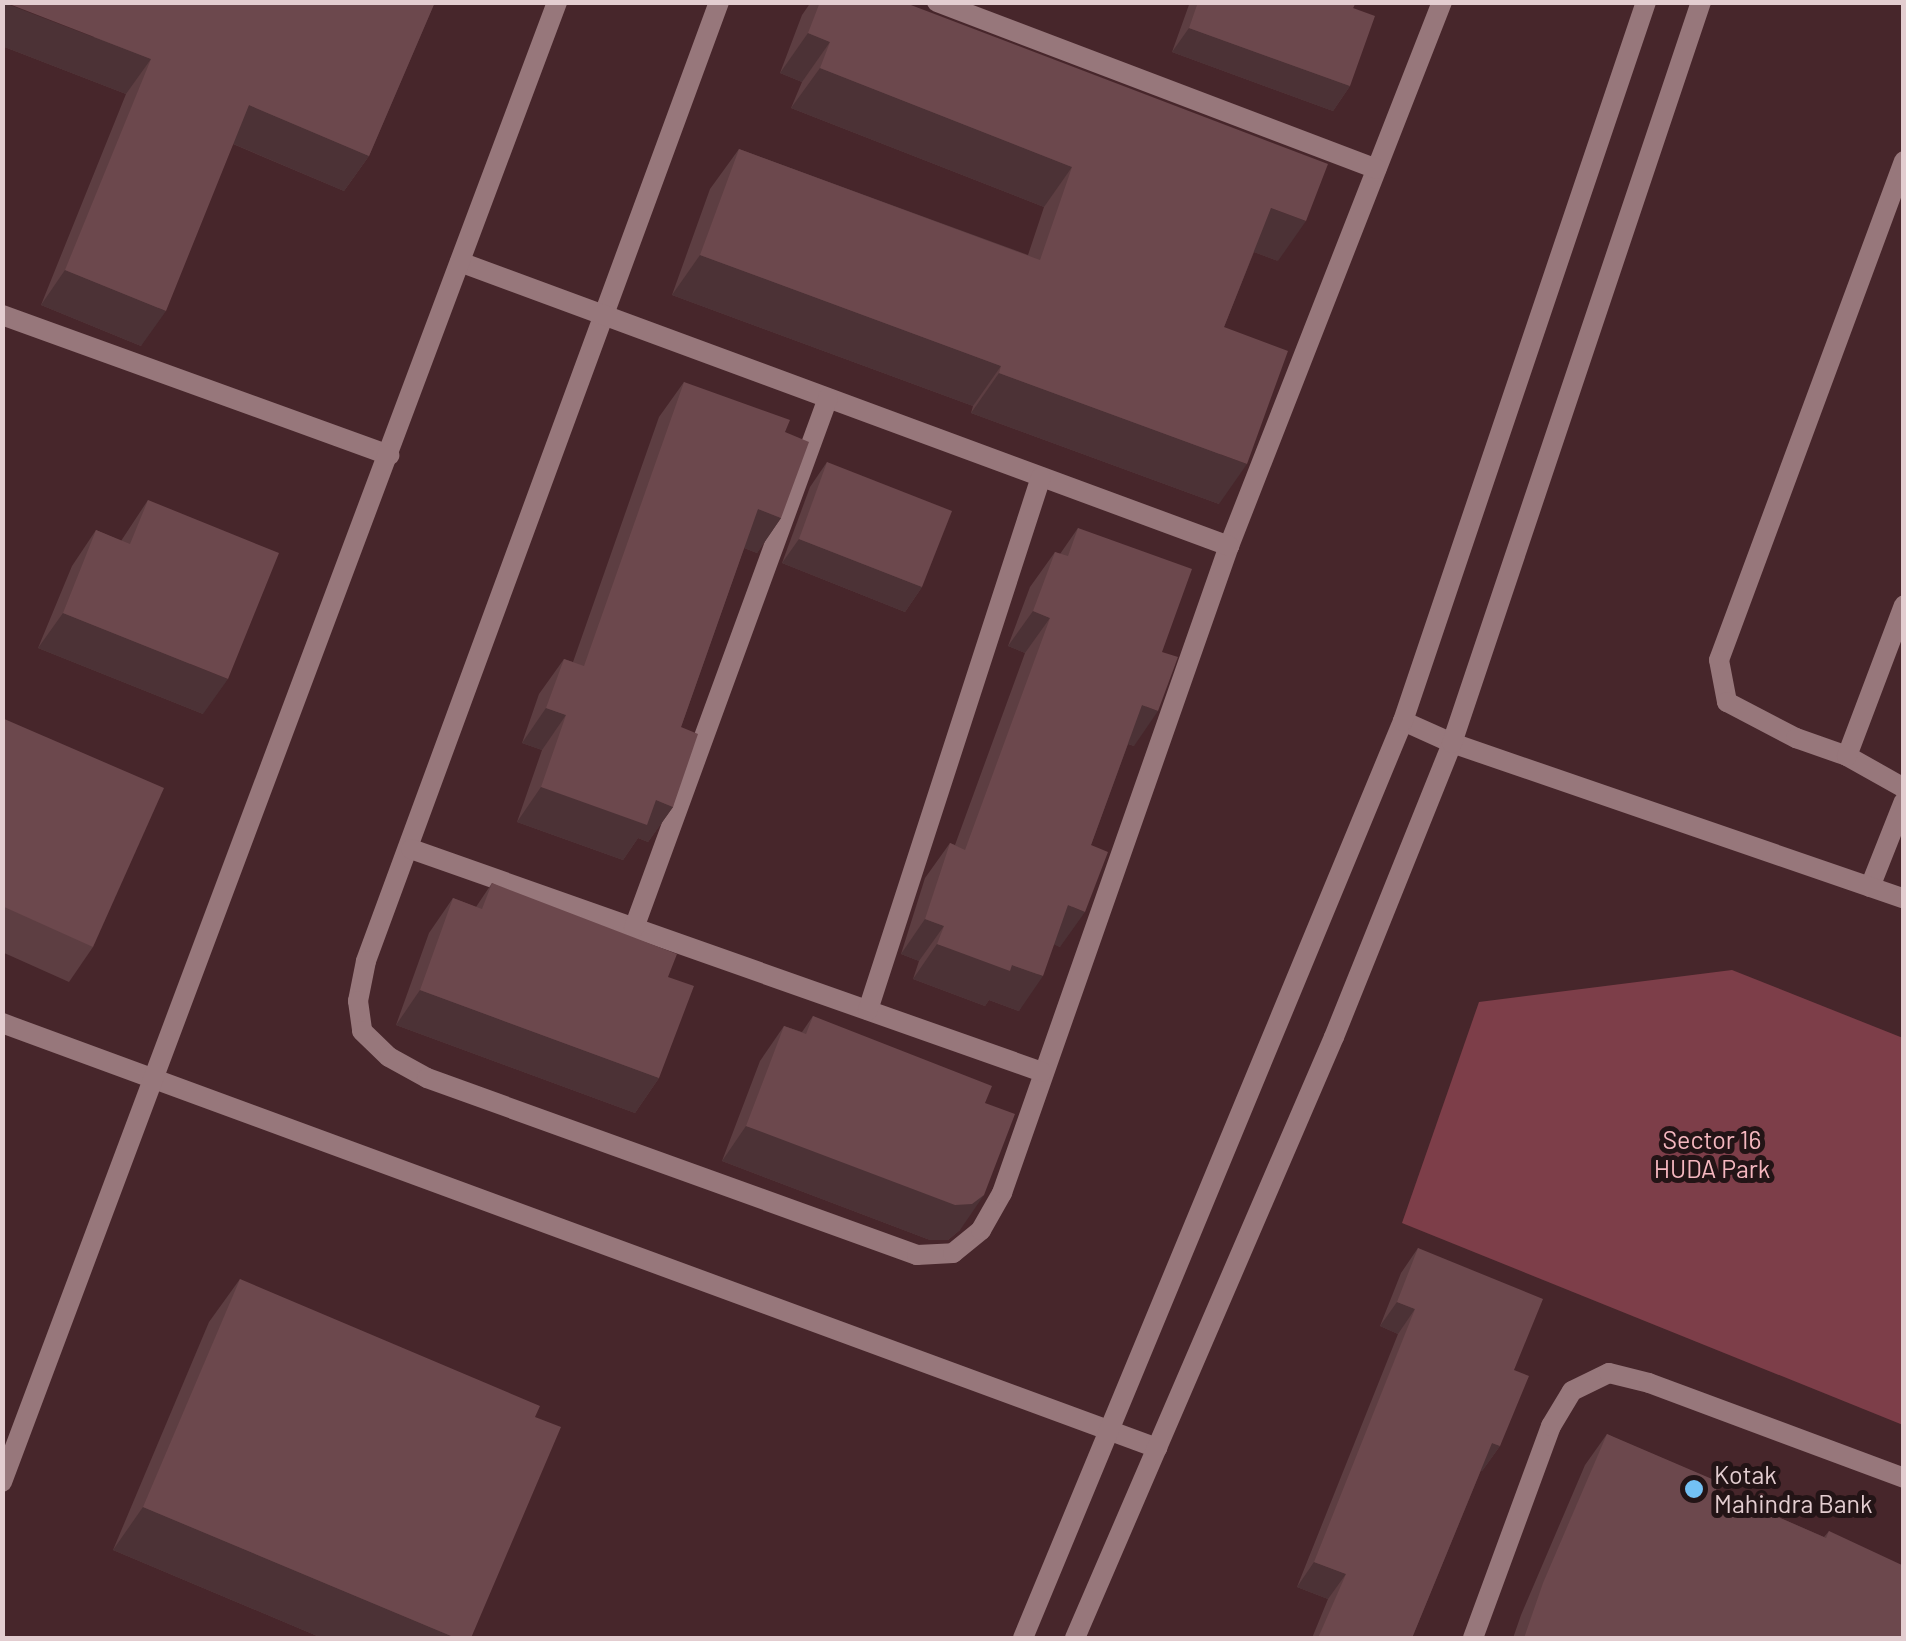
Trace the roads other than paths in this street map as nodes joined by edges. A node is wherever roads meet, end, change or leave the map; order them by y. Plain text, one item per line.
1 (557, 2) edge
2 (719, 2) edge
3 (937, 2) edge
4 (1442, 2) edge
5 (1646, 2) edge
6 (1701, 2) edge
7 (1904, 161) edge
8 (1376, 169) junction
9 (460, 262) junction
10 (2, 314) edge
11 (601, 315) junction
12 (828, 398) junction
13 (388, 455) junction
14 (1042, 477) junction
15 (1230, 546) junction
16 (1904, 605) edge
17 (1403, 721) junction
18 (1452, 742) junction
19 (1846, 756) junction
20 (1904, 788) edge
21 (1904, 801) edge
22 (411, 850) junction
23 (1870, 887) junction
24 (1904, 899) edge
25 (634, 928) junction
26 (868, 1010) junction
27 (2, 1022) edge
28 (1042, 1072) junction
29 (156, 1080) junction
30 (1111, 1430) junction
31 (1156, 1448) junction
32 (1904, 1478) edge
33 (2, 1482) edge
34 (1023, 1638) edge
35 (1076, 1638) edge
36 (1472, 1638) edge

1 - 9 street
2 - 11 street
3 - 8 street
4 - 8 street
5 - 17 street
6 - 18 street
7 - 19 street
8 - 15 street
9 - 11 street
9 - 13 street
10 - 13 street
11 - 12 street
11 - 22 street
12 - 14 street
12 - 25 street
13 - 29 street
14 - 15 street
14 - 26 street
15 - 28 street
16 - 19 street
17 - 18 street
17 - 30 street
18 - 23 street
18 - 31 street
19 - 20 street
21 - 23 street
22 - 25 street
22 - 28 street
23 - 24 street
25 - 26 street
26 - 28 street
27 - 29 street
29 - 30 street
29 - 33 street
30 - 31 street
30 - 34 street
31 - 35 street
32 - 36 street

